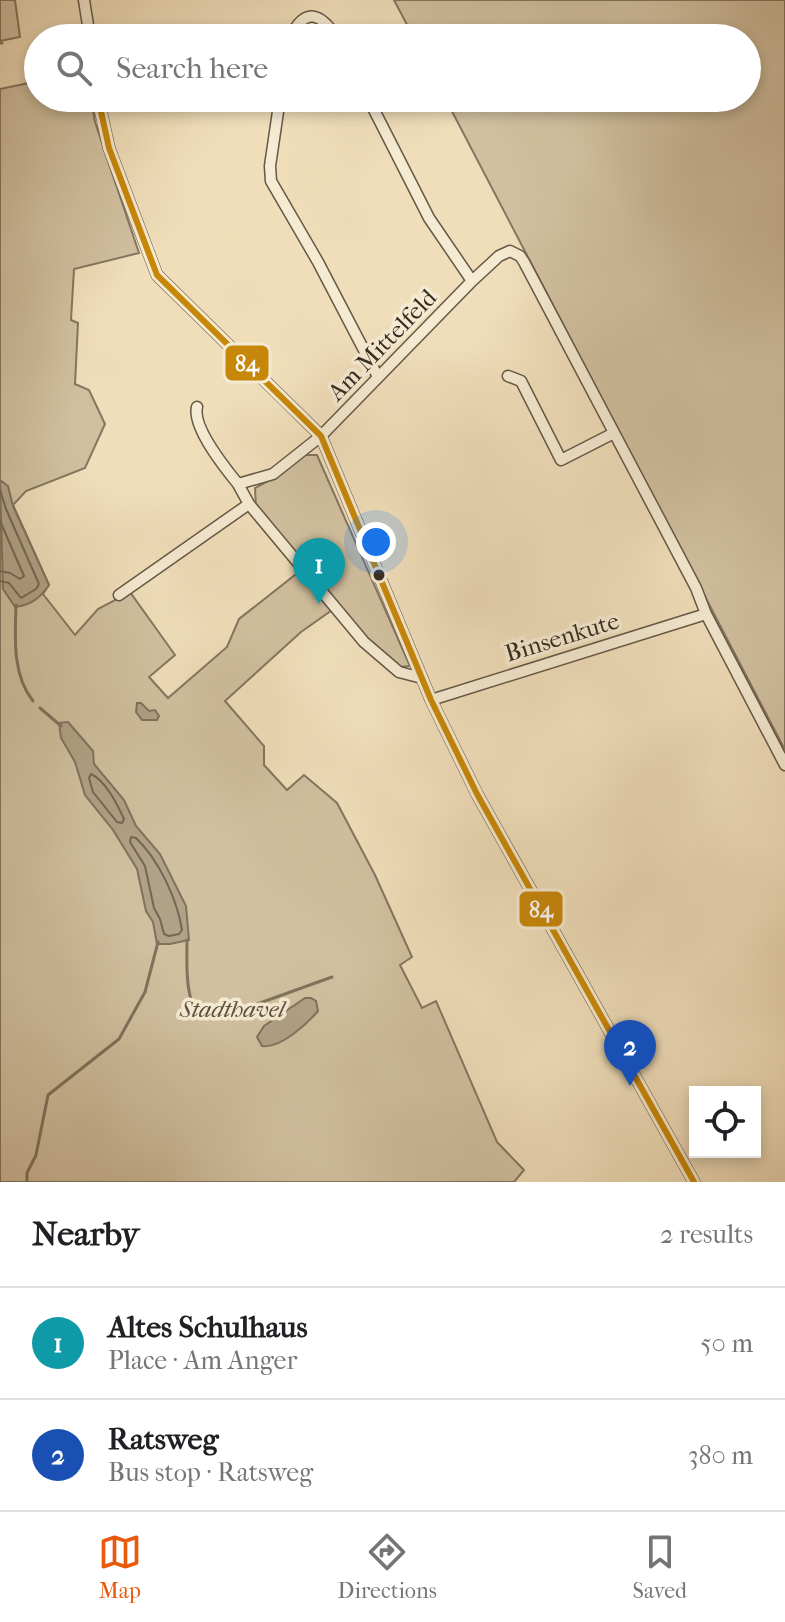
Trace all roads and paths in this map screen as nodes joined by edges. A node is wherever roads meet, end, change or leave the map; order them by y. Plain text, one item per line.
1 (84, 0) edge
2 (88, 24) edge
3 (299, 24) edge
4 (326, 24) edge
5 (101, 112) edge
6 (278, 112) edge
7 (375, 112) edge
8 (472, 281) junction
9 (508, 376) dead end
10 (378, 377) junction
11 (197, 407) dead end
12 (614, 433) junction
13 (321, 436) junction
14 (238, 484) junction
15 (249, 504) junction
16 (119, 595) dead end
17 (706, 614) junction
18 (422, 678) junction
19 (431, 700) junction
20 (785, 765) edge
21 (694, 1182) edge

1 - 2 street
3 - 4 street
5 - 13 street
6 - 10 street
7 - 8 street
8 - 10 street, Am Mittelfeld
8 - 12 street
9 - 12 street
10 - 13 street, Am Mittelfeld
11 - 14 street
12 - 17 street
13 - 14 street, Am Mittelfeld
13 - 18 street
14 - 15 street
15 - 16 street
15 - 18 street
17 - 19 street, Binsenkute
17 - 20 street
18 - 19 street
19 - 21 street

